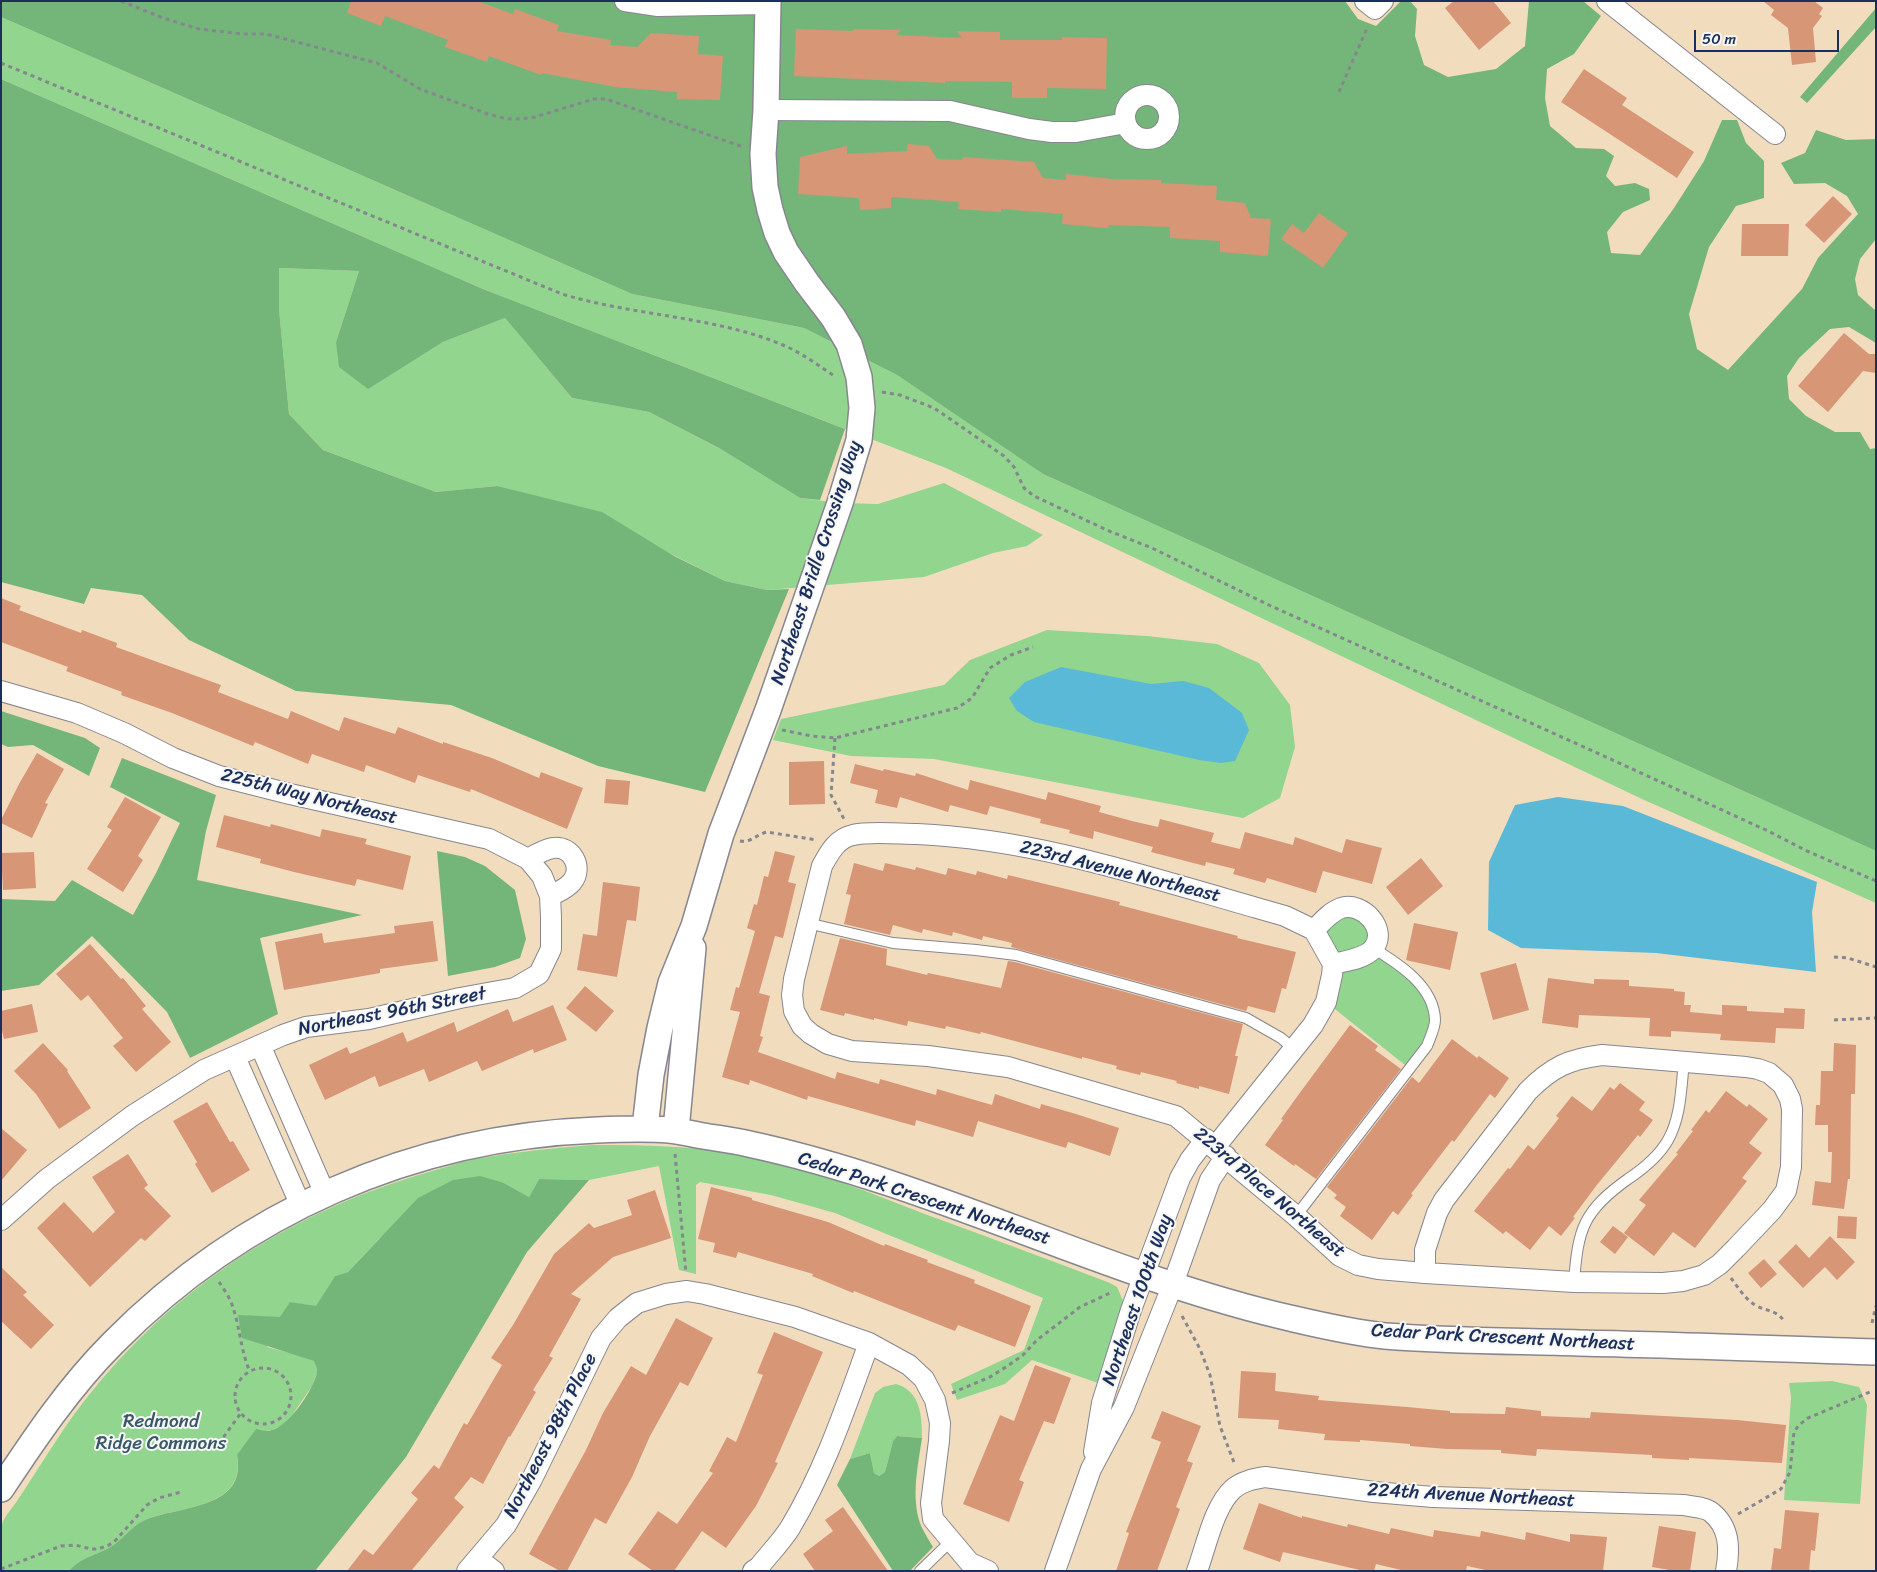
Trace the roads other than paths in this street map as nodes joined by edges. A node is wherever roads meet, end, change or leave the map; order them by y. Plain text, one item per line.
1 (625, 1) edge
2 (1607, 1) edge
3 (768, 3) edge
4 (766, 110) junction
5 (1126, 123) dead end
6 (1775, 134) dead end
7 (1, 691) edge
8 (528, 859) junction
9 (550, 896) junction
10 (807, 922) junction
11 (694, 926) junction
12 (1314, 930) junction
13 (1373, 948) junction
14 (551, 950) joint
15 (1333, 964) junction
16 (260, 1045) junction
17 (1294, 1049) junction
18 (235, 1057) junction
19 (1684, 1062) junction
20 (645, 1128) junction
21 (676, 1130) junction
22 (1216, 1148) junction
23 (325, 1194) junction
24 (301, 1206) junction
25 (1296, 1216) junction
26 (1, 1220) edge
27 (1425, 1273) junction
28 (1145, 1274) junction
29 (1574, 1282) junction
30 (1173, 1284) junction
31 (869, 1343) junction
32 (1876, 1352) edge
33 (1091, 1468) junction
34 (1, 1489) edge
35 (951, 1541) junction
36 (480, 1567) edge
37 (753, 1571) edge
38 (920, 1571) edge
39 (988, 1571) edge
40 (1055, 1571) edge
41 (1197, 1571) edge
42 (1726, 1571) edge

1 - 3 street
2 - 6 street
3 - 4 street, Northeast Bridle Crossing Way
4 - 5 street
4 - 11 street, Northeast Bridle Crossing Way
7 - 8 street, 225th Way Northeast
8 - 9 street, 225th Way Northeast
8 - 9 street
9 - 14 street, 225th Way Northeast
10 - 12 street, 223rd Avenue Northeast
10 - 17 lane
10 - 22 street, 223rd Place Northeast
11 - 20 street, Northeast Bridle Crossing Way
11 - 21 street, Northeast Bridle Crossing Way
12 - 13 street
12 - 15 street
13 - 15 street
13 - 25 lane
14 - 16 street, Northeast 96th Street
15 - 17 street, Northeast 100th Way
16 - 18 street, Northeast 96th Street
16 - 23 street
17 - 22 street, Northeast 100th Way
18 - 24 street
18 - 26 street, Northeast 96th Street
19 - 27 street
19 - 29 lane
19 - 29 street, 223rd Place Northeast
20 - 21 street, Cedar Park Crescent Northeast
20 - 23 street, Cedar Park Crescent Northeast
21 - 28 street, Cedar Park Crescent Northeast
22 - 25 street, 223rd Place Northeast
22 - 28 street, Northeast 100th Way
22 - 30 street, Northeast 100th Way
23 - 24 street, Cedar Park Crescent Northeast
24 - 34 street, Cedar Park Crescent Northeast
25 - 27 street, 223rd Place Northeast
27 - 29 street, 223rd Place Northeast
28 - 30 street, Cedar Park Crescent Northeast
28 - 33 street, Northeast 100th Way
30 - 32 street, Cedar Park Crescent Northeast
30 - 33 street, Northeast 100th Way
31 - 35 street
31 - 36 street, Northeast 98th Place
31 - 37 street
33 - 40 street, Northeast 100th Way
35 - 38 lane
35 - 39 street
41 - 42 street, 224th Avenue Northeast

